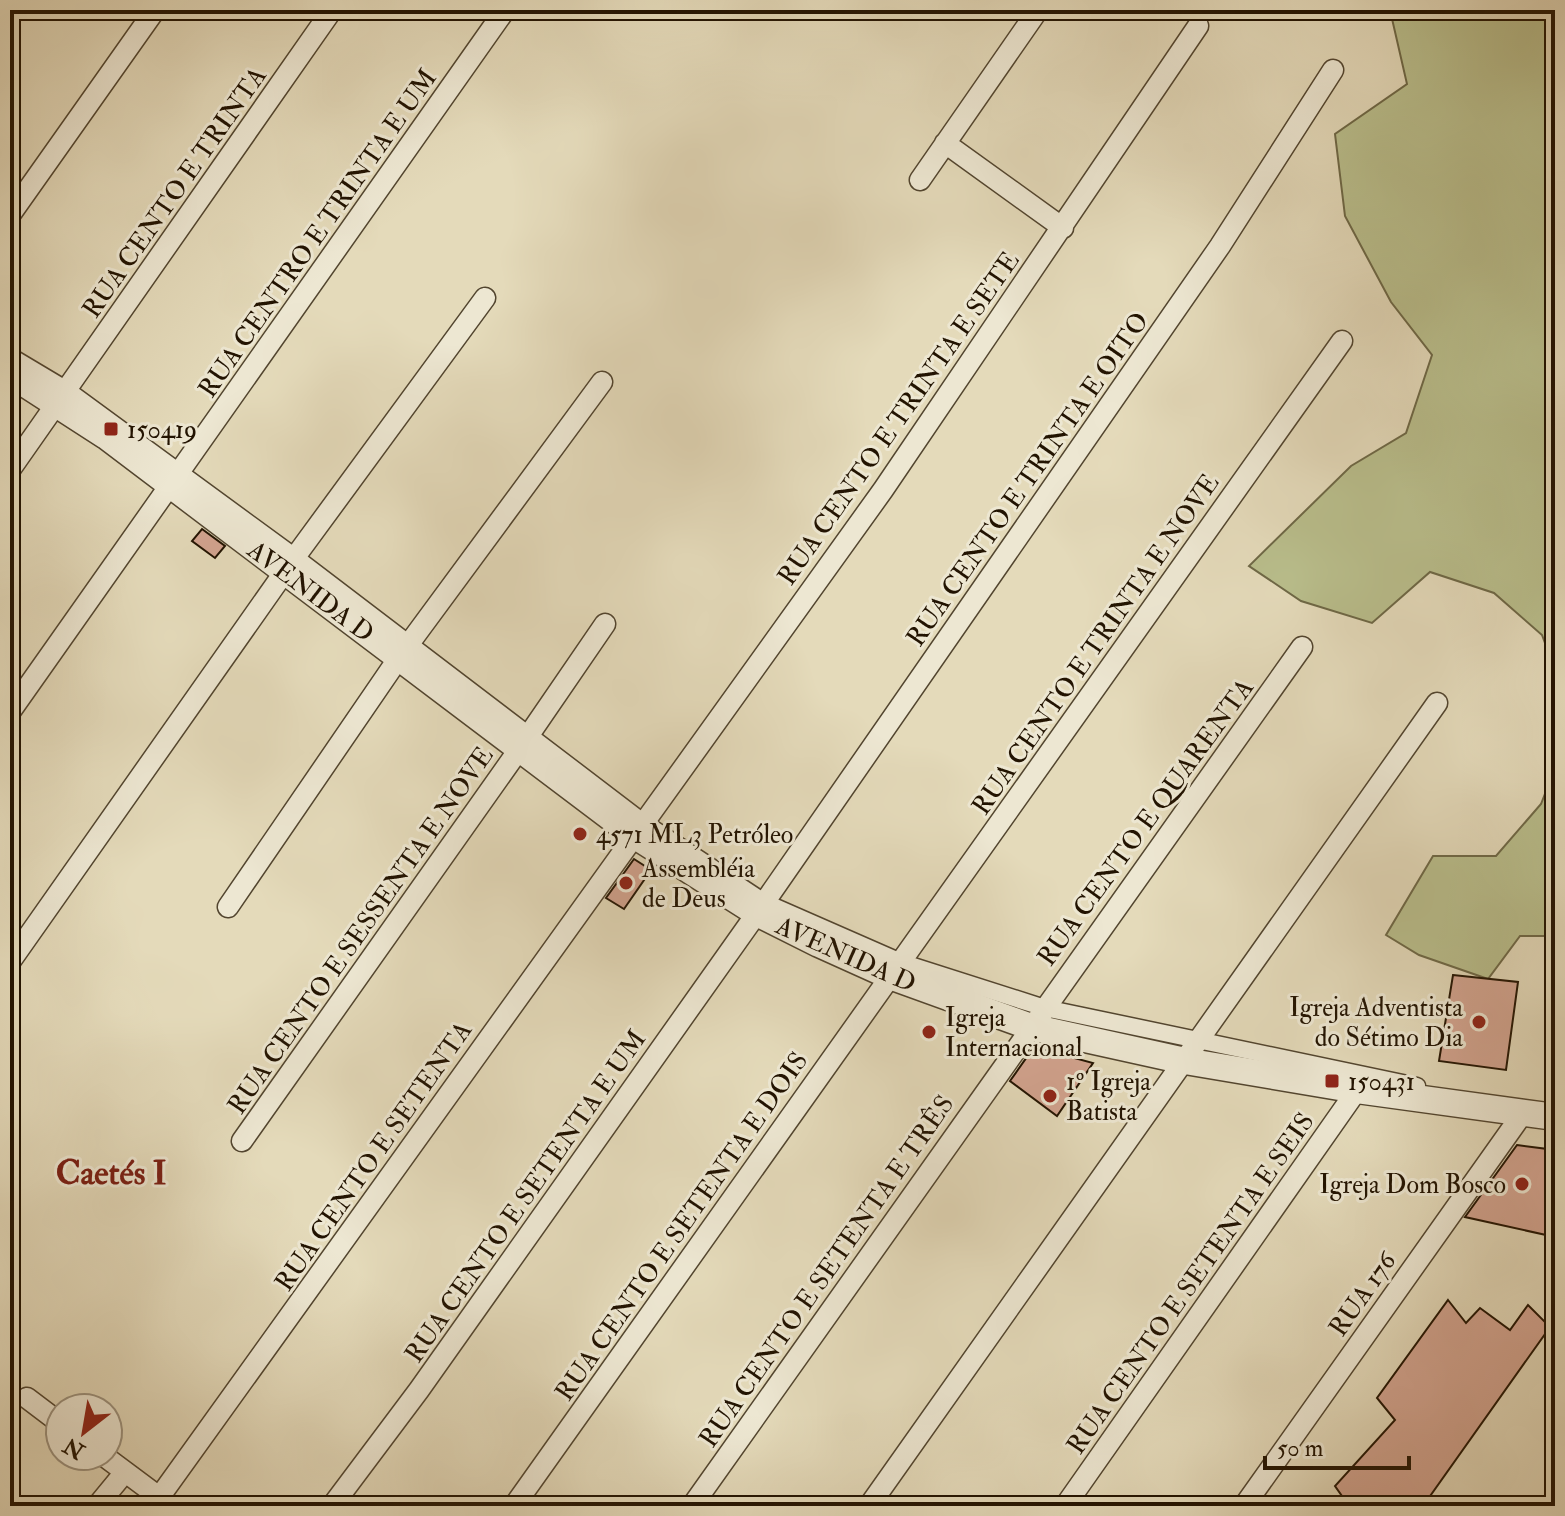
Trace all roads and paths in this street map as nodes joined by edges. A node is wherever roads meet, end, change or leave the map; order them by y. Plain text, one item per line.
1 (155, 10) edge
2 (332, 10) edge
3 (505, 10) edge
4 (1038, 10) edge
5 (1198, 26) dead end
6 (1333, 70) dead end
7 (945, 143) junction
8 (920, 180) dead end
9 (10, 215) edge
10 (1063, 228) junction
11 (485, 298) dead end
12 (1342, 341) dead end
13 (10, 356) edge
14 (10, 374) edge
15 (602, 382) dead end
16 (62, 397) junction
17 (10, 470) edge
18 (174, 479) junction
19 (289, 564) junction
20 (605, 624) dead end
21 (1302, 647) dead end
22 (405, 650) junction
23 (1437, 703) dead end
24 (10, 712) edge
25 (524, 742) junction
26 (638, 828) junction
27 (228, 907) dead end
28 (760, 908) junction
29 (10, 962) edge
30 (895, 969) junction
31 (1038, 1017) junction
32 (1192, 1052) junction
33 (1357, 1090) junction
34 (1524, 1107) junction
35 (1555, 1117) edge
36 (242, 1141) dead end
37 (27, 1398) dead end
38 (44, 1411) edge
39 (125, 1472) joint
40 (156, 1502) edge
41 (97, 1506) edge
42 (332, 1506) edge
43 (514, 1506) edge
44 (692, 1506) edge
45 (869, 1506) edge
46 (1065, 1506) edge
47 (1244, 1506) edge

1 - 9 street
2 - 16 street, RUA CENTO E TRINTA
3 - 18 street, RUA CENTRO E TRINTA E UM
4 - 7 street
5 - 10 street, RUA CENTO E TRINTA E SETE
6 - 28 street, RUA CENTO E TRINTA E OITO
7 - 8 street
7 - 10 street
10 - 26 street, RUA CENTO E TRINTA E SETE
11 - 19 street
12 - 30 street, RUA CENTO E TRINTA E NOVE
13 - 16 street, AVENIDA D
14 - 16 street, AVENIDA D
15 - 22 street
16 - 17 street, RUA CENTO E TRINTA
16 - 18 street, AVENIDA D
18 - 19 street, AVENIDA D
18 - 24 street, RUA CENTRO E TRINTA E UM
19 - 22 street, AVENIDA D
19 - 29 street
20 - 25 street, RUA CENTO E SESSENTA E NOVE
21 - 31 street, RUA CENTO E QUARENTA
22 - 25 street, AVENIDA D
22 - 27 street
23 - 32 street
25 - 26 street, AVENIDA D
25 - 36 street, RUA CENTO E SESSENTA E NOVE
26 - 28 street, AVENIDA D
26 - 40 street, RUA CENTO E SETENTA
28 - 30 street, AVENIDA D
28 - 42 street, RUA CENTO E SETENTA E UM
30 - 31 street, AVENIDA D
30 - 43 street, RUA CENTO E SETENTA E DOIS
31 - 32 street, AVENIDA D
31 - 44 street, RUA CENTO E SETENTA E TRÊS
32 - 33 street, AVENIDA D
32 - 34 street, AVENIDA D
32 - 45 street
33 - 34 street, AVENIDA D
33 - 46 street, RUA CENTO E SETENTA E SEIS
34 - 35 street, AVENIDA D
34 - 47 street, RUA 176
37 - 38 street
39 - 40 street
39 - 41 street

